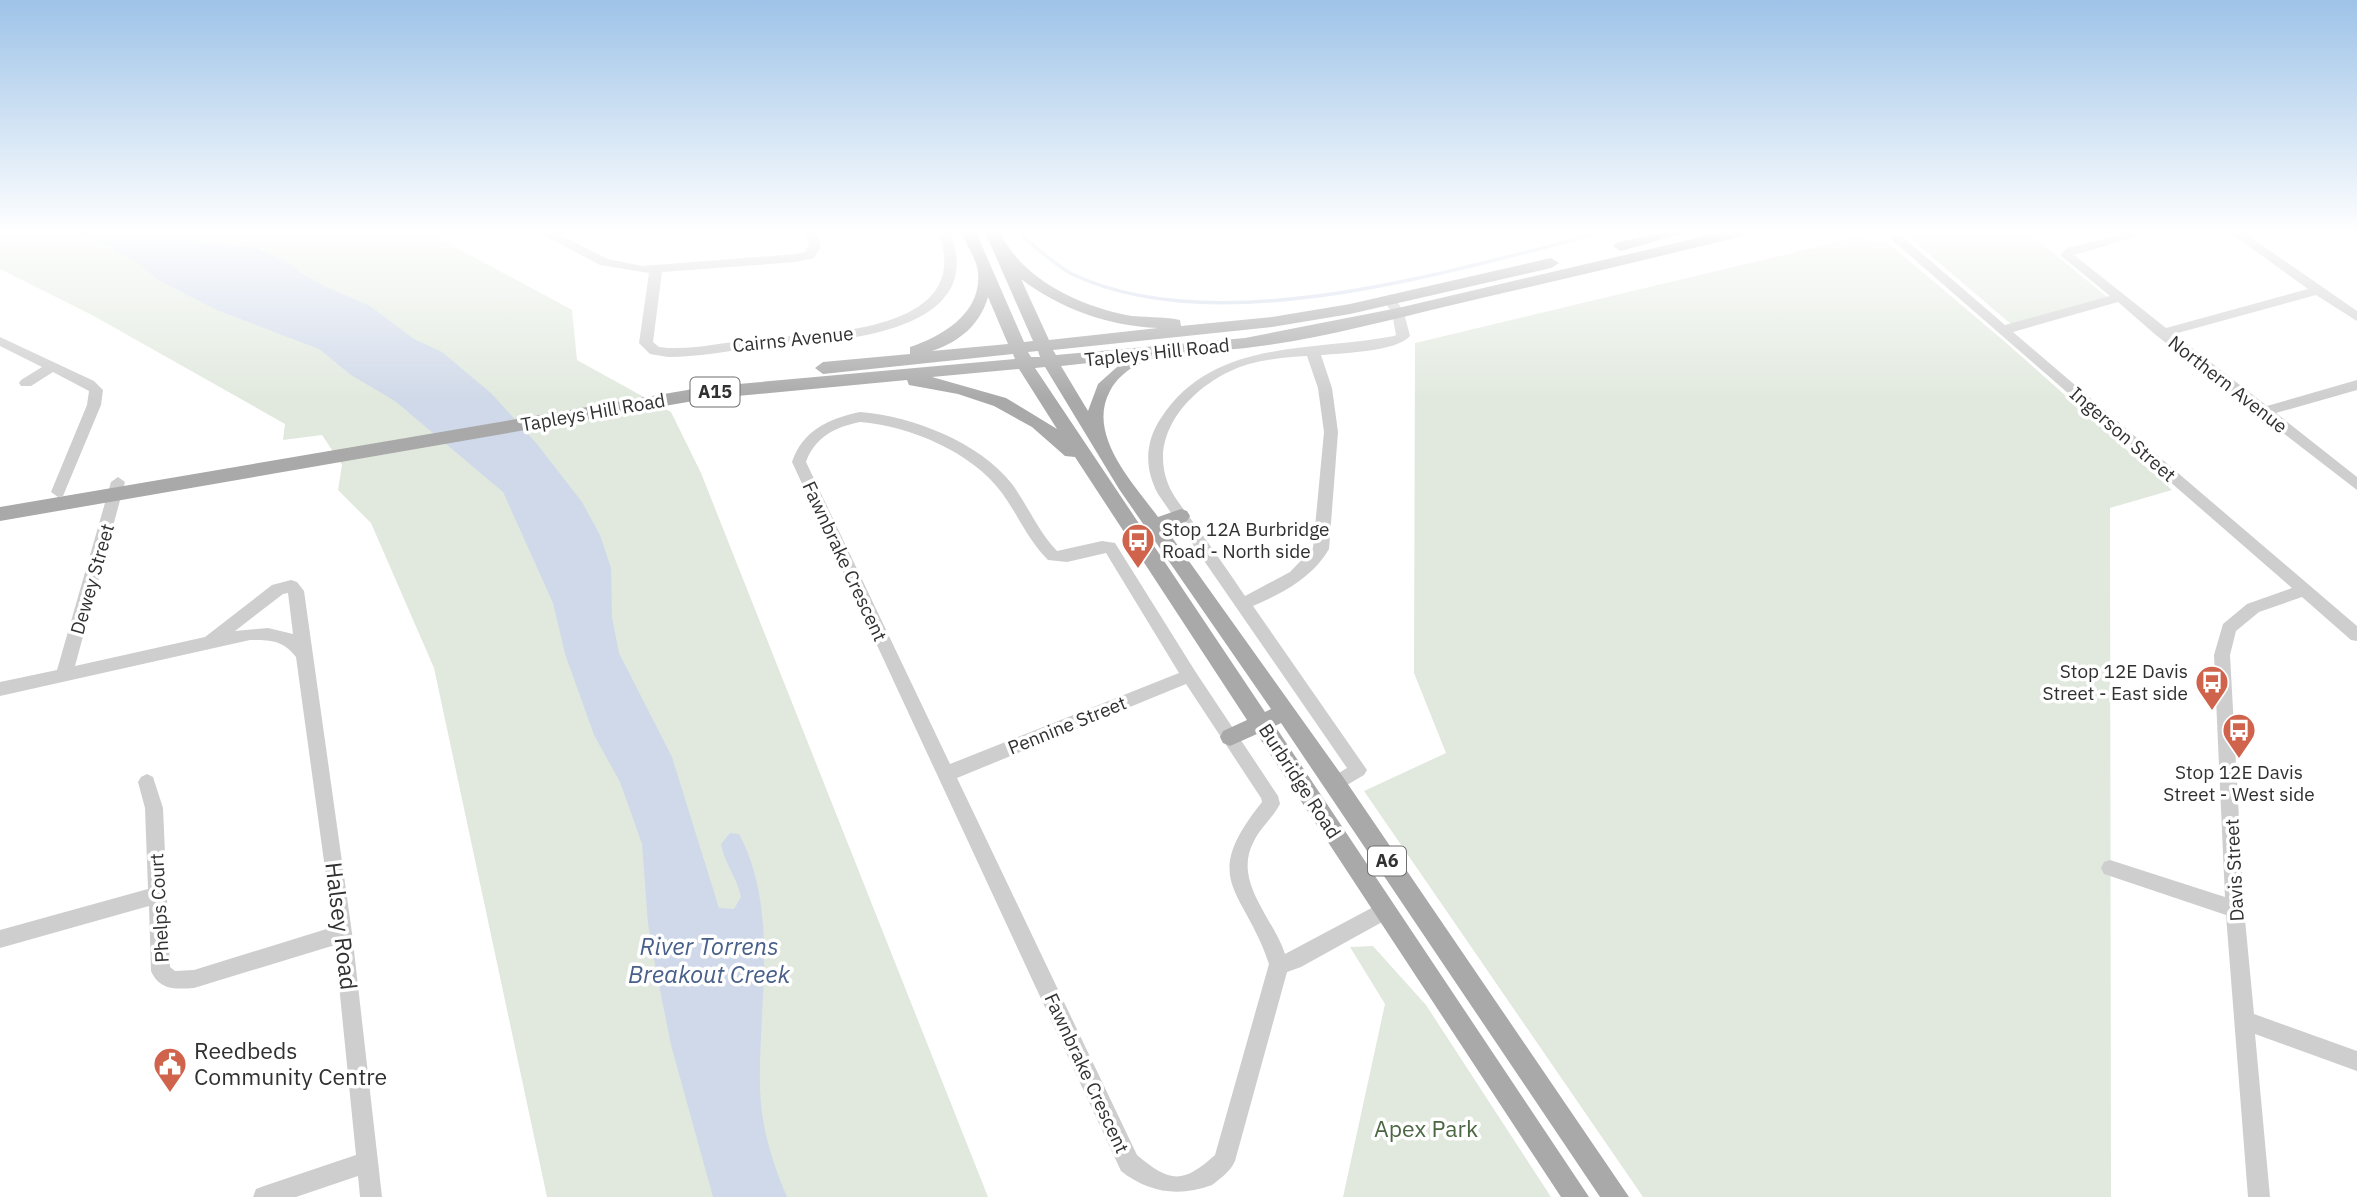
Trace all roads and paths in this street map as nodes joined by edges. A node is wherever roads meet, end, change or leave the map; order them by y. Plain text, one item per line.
1 (654, 288) edge
2 (944, 288) edge
3 (983, 288) edge
4 (991, 288) edge
5 (1016, 288) edge
6 (1040, 288) edge
7 (1464, 288) edge
8 (1480, 288) edge
9 (1954, 288) edge
10 (2106, 288) edge
11 (2316, 288) edge
12 (2319, 290) junction
13 (2118, 298) junction
14 (1394, 306) junction
15 (2357, 317) edge
16 (1246, 325) junction
17 (2003, 330) junction
18 (2162, 332) junction
19 (0, 341) edge
20 (1042, 346) junction
21 (1313, 352) junction
22 (1150, 353) junction
23 (1021, 357) junction
24 (889, 361) junction
25 (1051, 363) junction
26 (53, 366) junction
27 (862, 377) junction
28 (26, 383) dead end
29 (2357, 385) edge
30 (565, 411) junction
31 (2264, 412) junction
32 (1097, 439) junction
33 (1091, 467) junction
34 (194, 475) junction
35 (2357, 485) edge
36 (116, 488) junction
37 (56, 498) junction
38 (0, 501) edge
39 (0, 514) edge
40 (1181, 516) junction
41 (1155, 526) junction
42 (2305, 590) junction
43 (1243, 604) junction
44 (2357, 635) edge
45 (208, 643) junction
46 (304, 655) junction
47 (64, 675) junction
48 (1189, 676) junction
49 (0, 689) edge
50 (1285, 713) junction
51 (1262, 723) junction
52 (1230, 737) junction
53 (946, 774) junction
54 (147, 782) dead end
55 (1335, 784) junction
56 (2110, 868) dead end
57 (157, 895) junction
58 (2235, 909) junction
59 (1385, 910) junction
60 (343, 933) junction
61 (0, 939) edge
62 (1279, 964) junction
63 (2246, 1021) junction
64 (2357, 1061) edge
65 (367, 1162) junction
66 (264, 1197) edge
67 (371, 1197) edge
68 (1576, 1197) edge
69 (1616, 1197) edge
70 (2259, 1197) edge

1 - 2 street, Cairns Avenue
3 - 24 main road
4 - 23 main road, A6
5 - 20 main road, A6
6 - 16 main road
7 - 14 main road, Tapleys Hill Road / A15
8 - 14 main road, Tapleys Hill Road / A15
9 - 17 street, Ingerson Street
10 - 13 street, Northern Avenue
11 - 12 street
12 - 15 street
12 - 18 street
13 - 17 street
13 - 18 street, Northern Avenue
14 - 16 main road, Tapleys Hill Road / A15
14 - 21 street
14 - 22 main road, Tapleys Hill Road / A15
16 - 20 main road, Tapleys Hill Road / A15
17 - 42 street, Ingerson Street
18 - 31 street, Northern Avenue
19 - 26 street
20 - 23 main road, Tapleys Hill Road / A15
20 - 25 main road, A6
21 - 40 street, Burbridge Road
21 - 43 street
22 - 25 main road, Tapleys Hill Road / A15
22 - 32 main road
23 - 24 main road, Tapleys Hill Road / A15
23 - 25 main road, Tapleys Hill Road / A15
23 - 27 main road, Tapleys Hill Road / A15
23 - 33 main road, Burbridge Road / A6
24 - 30 main road, Tapleys Hill Road / A15
25 - 32 main road, Burbridge Road / A6
26 - 28 street
26 - 37 street
27 - 30 main road, Tapleys Hill Road / A15
27 - 33 main road
29 - 31 street
30 - 34 main road, Tapleys Hill Road / A15
30 - 34 main road, Tapleys Hill Road / A15
31 - 35 street, Northern Avenue
32 - 41 main road, Burbridge Road / A6
33 - 51 main road, Burbridge Road / A6
34 - 36 main road, Tapleys Hill Road / A15
36 - 37 main road, Tapleys Hill Road / A15
36 - 47 street, Dewey Street
37 - 38 main road, Tapleys Hill Road / A15
37 - 39 main road, Tapleys Hill Road / A15
40 - 41 main road
40 - 43 street, Burbridge Road
41 - 50 main road, Burbridge Road / A6
42 - 44 street, Ingerson Street
42 - 58 street, Davis Street
43 - 55 street, Burbridge Road
45 - 46 street, Halsey Road
45 - 46 street, Halsey Road
45 - 47 street, Halsey Road
46 - 60 street, Halsey Road
47 - 49 street, Halsey Road
48 - 52 street, Fawnbrake Crescent
48 - 53 street, Pennine Street
48 - 53 street, Fawnbrake Crescent
50 - 51 main road
50 - 55 main road, Burbridge Road / A6
51 - 52 main road
51 - 59 main road, Burbridge Road / A6
52 - 62 street, Fawnbrake Crescent
53 - 62 street, Fawnbrake Crescent
54 - 57 street, Phelps Court
55 - 69 main road, Burbridge Road / A6
56 - 58 street
57 - 60 street, Phelps Court
57 - 61 street
58 - 63 street, Davis Street
59 - 62 street
59 - 68 main road, Burbridge Road / A6
60 - 65 street, Halsey Road
63 - 64 street
63 - 70 street, Davis Street
65 - 66 street
65 - 67 street, Halsey Road

